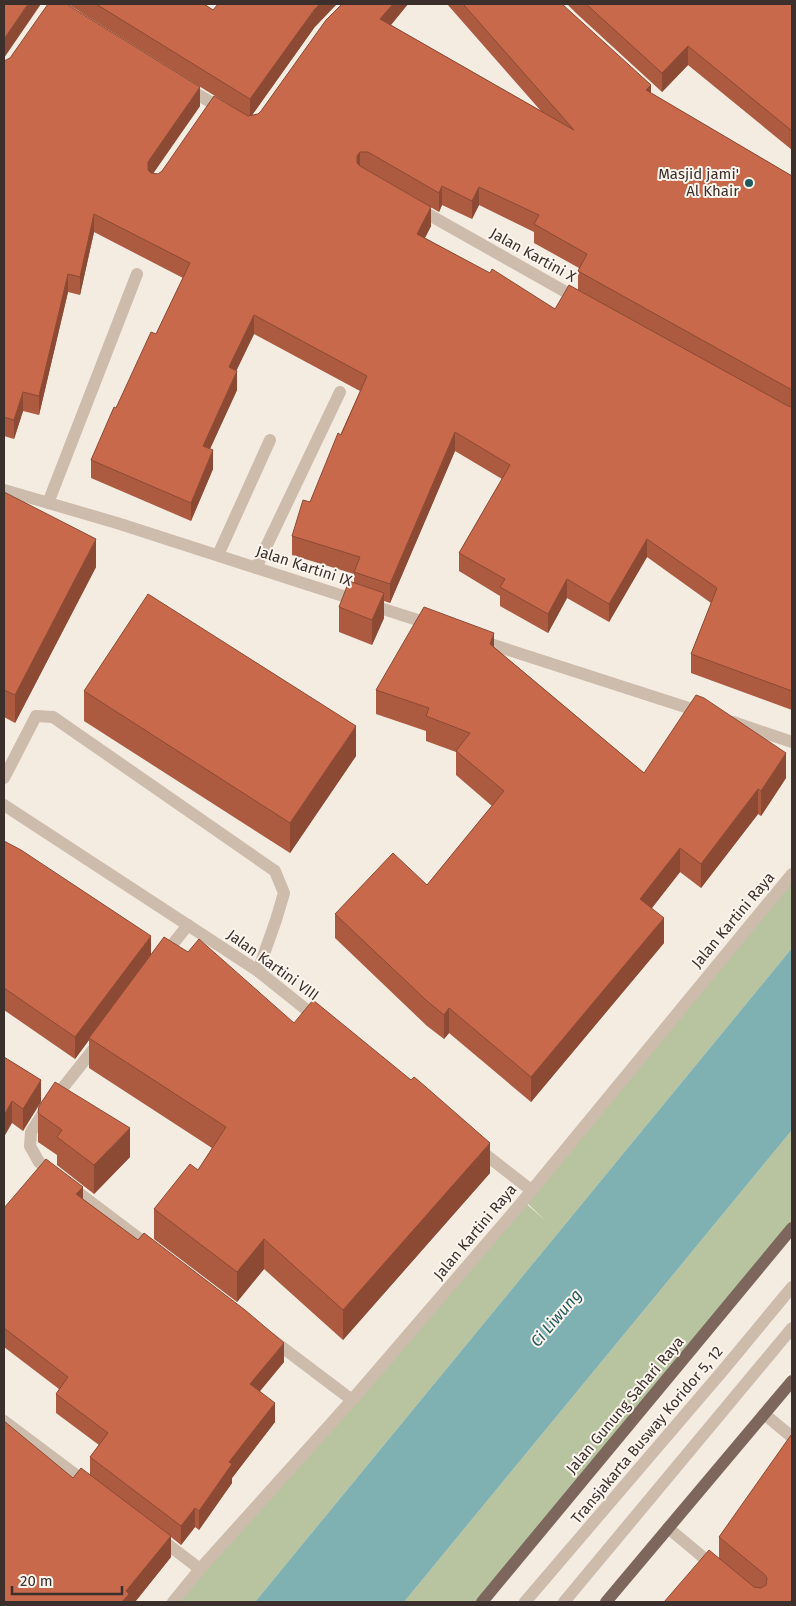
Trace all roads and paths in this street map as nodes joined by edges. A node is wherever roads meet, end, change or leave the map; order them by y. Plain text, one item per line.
1 (171, 78) edge
2 (234, 118) edge
3 (406, 202) edge
4 (137, 274) dead end
5 (590, 306) edge
6 (340, 392) dead end
7 (270, 440) dead end
8 (4, 490) edge
9 (48, 503) junction
10 (218, 556) junction
11 (256, 568) junction
12 (444, 629) edge
13 (463, 635) edge
14 (792, 742) edge
15 (4, 778) edge
16 (4, 805) edge
17 (792, 874) edge
18 (188, 925) junction
19 (158, 962) edge
20 (258, 970) junction
21 (326, 1026) edge
22 (108, 1030) edge
23 (470, 1142) edge
24 (531, 1190) junction
25 (792, 1228) edge
26 (164, 1258) edge
27 (792, 1287) edge
28 (792, 1328) edge
29 (258, 1329) edge
30 (792, 1381) edge
31 (352, 1400) junction
32 (764, 1414) junction
33 (4, 1421) edge
34 (792, 1437) edge
35 (98, 1492) edge
36 (145, 1527) edge
37 (668, 1528) junction
38 (200, 1569) junction
39 (729, 1578) edge
40 (173, 1602) edge
41 (482, 1602) edge
42 (526, 1602) edge
43 (564, 1602) edge
44 (606, 1602) edge

1 - 2 street
3 - 5 street, Jalan Kartini X
4 - 9 street
6 - 11 street
7 - 10 street
8 - 9 street, Jalan Kartini IX
9 - 10 street, Jalan Kartini IX
10 - 11 street, Jalan Kartini IX
11 - 12 street, Jalan Kartini IX
13 - 14 street
15 - 20 street
16 - 18 street, Jalan Kartini VIII
17 - 24 street, Jalan Kartini Raya
18 - 19 street
18 - 20 street, Jalan Kartini VIII
20 - 21 street, Jalan Kartini VIII
22 - 26 street
23 - 24 street
24 - 31 street, Jalan Kartini Raya
25 - 41 main road, Jalan Gunung Sahari Raya
27 - 42 street, Transjakarta Busway Koridor 5, 12
28 - 43 street
29 - 31 street
30 - 32 main road
31 - 38 street, Jalan Kartini Raya
32 - 34 street
32 - 37 main road
33 - 35 street
36 - 38 street
37 - 39 street
37 - 44 main road
38 - 40 street, Jalan Kartini Raya

